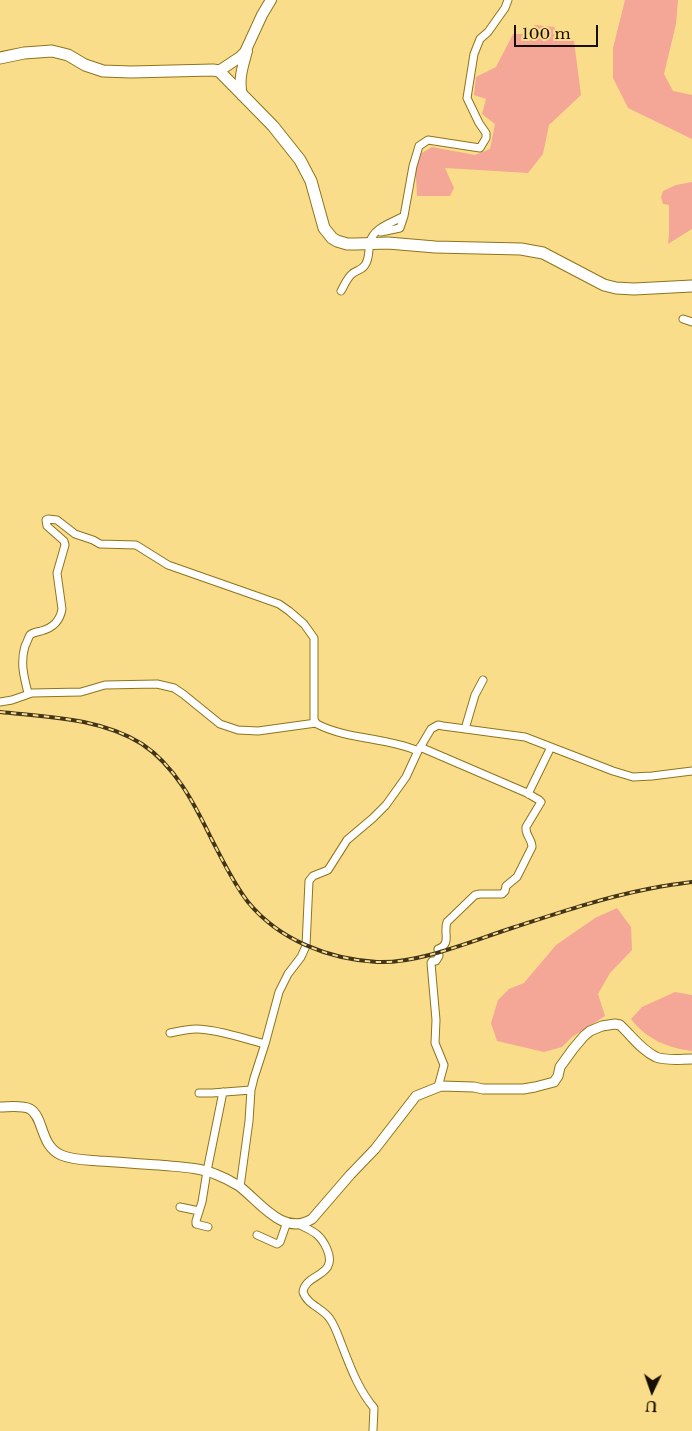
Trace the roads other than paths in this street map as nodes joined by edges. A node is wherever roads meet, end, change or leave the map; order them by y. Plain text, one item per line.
1 (271, 0) edge
2 (508, 0) edge
3 (249, 46) junction
4 (0, 58) edge
5 (219, 71) junction
6 (242, 95) junction
7 (372, 240) junction
8 (692, 286) edge
9 (341, 291) dead end
10 (683, 319) dead end
11 (692, 322) edge
12 (483, 680) dead end
13 (28, 693) junction
14 (0, 702) edge
15 (316, 723) junction
16 (465, 729) junction
17 (551, 747) junction
18 (419, 749) junction
19 (692, 771) edge
20 (528, 794) junction
21 (170, 1033) dead end
22 (265, 1044) junction
23 (692, 1059) edge
24 (438, 1087) junction
25 (251, 1090) junction
26 (223, 1092) junction
27 (199, 1093) dead end
28 (0, 1107) edge
29 (207, 1171) junction
30 (240, 1187) junction
31 (180, 1207) dead end
32 (199, 1212) junction
33 (287, 1222) junction
34 (298, 1224) junction
35 (208, 1227) dead end
36 (257, 1235) dead end
37 (373, 1430) edge

1 - 3 main road
2 - 7 street
3 - 5 main road
3 - 6 main road
4 - 5 main road
5 - 6 main road
6 - 7 main road
7 - 8 main road
7 - 9 street
10 - 11 street
12 - 16 street
13 - 14 street
13 - 15 street
13 - 15 street
15 - 18 street
16 - 17 street
16 - 18 street
17 - 19 street
17 - 20 street
18 - 20 street
18 - 22 street
20 - 24 street
21 - 22 street
22 - 25 street
23 - 24 street
24 - 34 street
25 - 26 street
25 - 30 street
26 - 27 street
26 - 29 street
28 - 29 street
29 - 30 street
29 - 32 street
30 - 33 street
31 - 32 street
32 - 35 street
33 - 34 street
33 - 36 street
34 - 37 street

